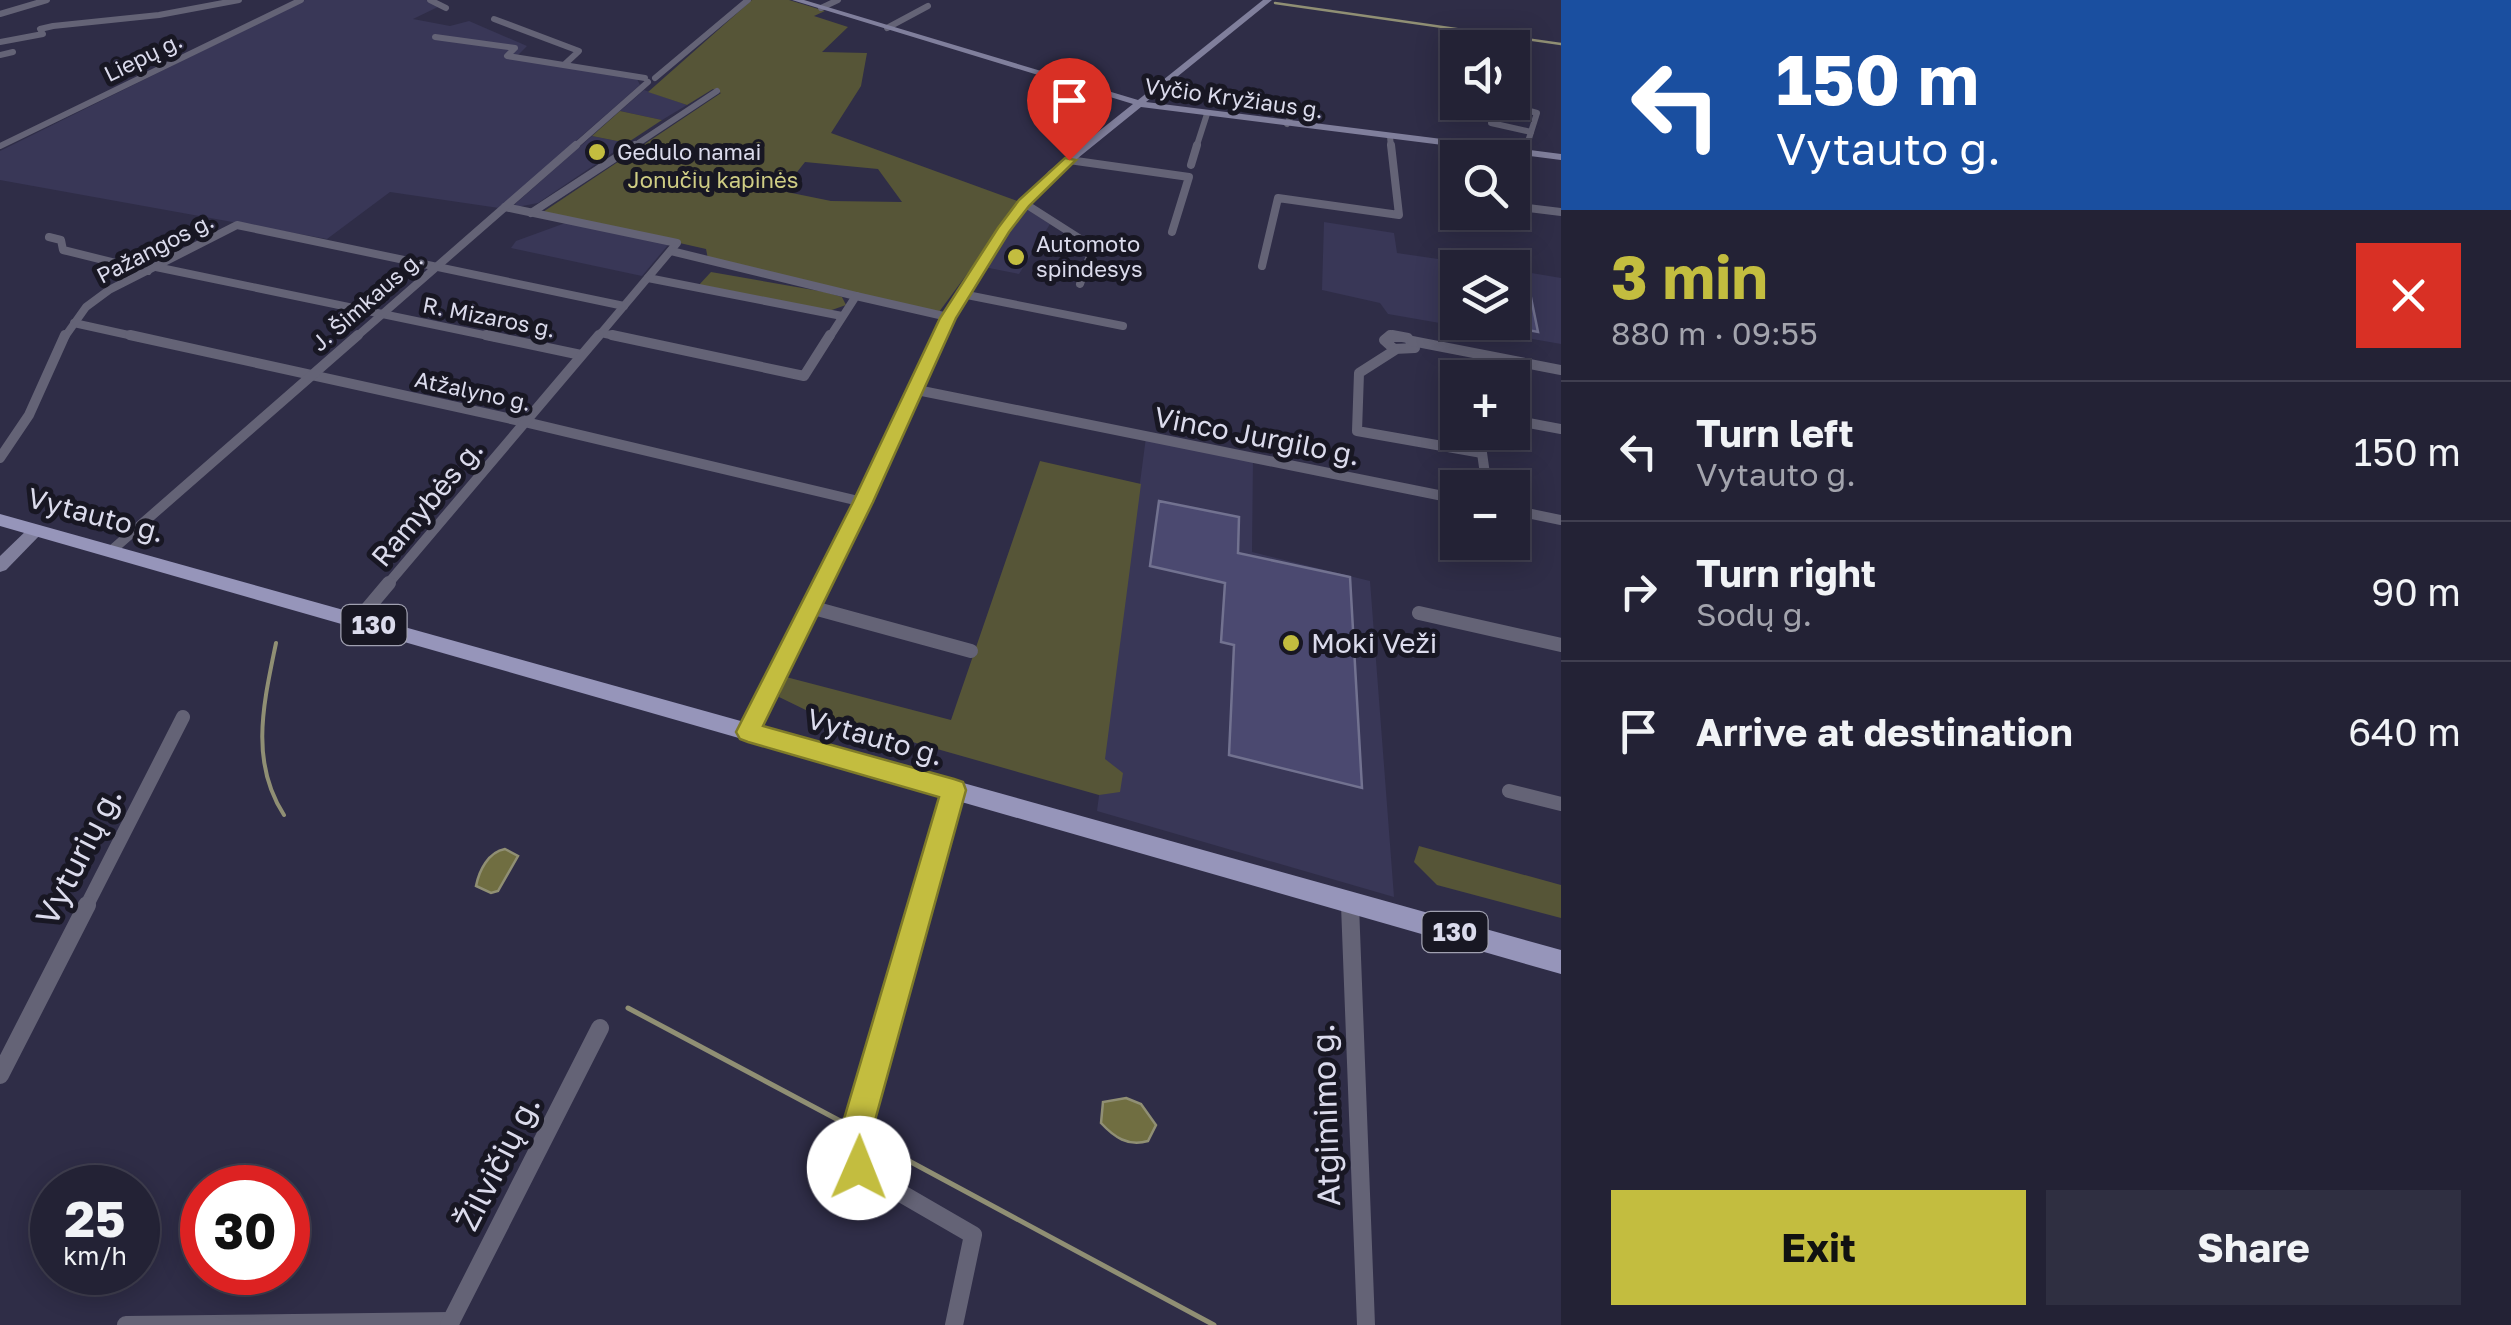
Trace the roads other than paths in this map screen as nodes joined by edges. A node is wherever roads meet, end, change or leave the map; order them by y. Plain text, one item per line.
1 (46, 0) edge
2 (301, 0) edge
3 (430, 0) edge
4 (748, 0) edge
5 (796, 0) edge
6 (838, 0) edge
7 (1268, 0) edge
8 (240, 2) edge
9 (928, 6) dead end
10 (446, 8) dead end
11 (821, 8) junction
12 (0, 14) edge
13 (250, 14) dead end
14 (494, 19) dead end
15 (258, 22) junction
16 (887, 28) junction
17 (435, 37) dead end
18 (0, 42) edge
19 (13, 52) dead end
20 (0, 55) edge
21 (565, 64) junction
22 (649, 80) junction
23 (717, 91) dead end
24 (1140, 104) junction
25 (1297, 106) dead end
26 (1530, 111) edge
27 (1207, 114) junction
28 (1491, 123) dead end
29 (1287, 124) junction
30 (1531, 132) junction
31 (1390, 136) junction
32 (1528, 140) edge
33 (1440, 142) edge
34 (0, 146) edge
35 (1530, 154) edge
36 (1561, 157) edge
37 (1069, 160) junction
38 (1191, 165) dead end
39 (1024, 203) junction
40 (505, 207) junction
41 (1530, 208) edge
42 (531, 212) junction
43 (1561, 212) edge
44 (1172, 232) dead end
45 (49, 237) dead end
46 (674, 247) junction
47 (1262, 266) dead end
48 (436, 267) junction
49 (152, 269) junction
50 (648, 278) junction
51 (1080, 284) dead end
52 (962, 294) junction
53 (856, 296) junction
54 (624, 306) junction
55 (380, 316) junction
56 (842, 316) junction
57 (948, 318) junction
58 (74, 323) junction
59 (1123, 326) dead end
60 (601, 333) junction
61 (1413, 345) junction
62 (1395, 350) junction
63 (581, 355) junction
64 (1561, 370) edge
65 (311, 376) junction
66 (917, 390) junction
67 (525, 422) junction
68 (1530, 423) edge
69 (1561, 429) edge
70 (1482, 450) edge
71 (1482, 453) junction
72 (0, 458) edge
73 (1484, 470) edge
74 (1440, 495) edge
75 (863, 502) junction
76 (1530, 514) edge
77 (0, 520) edge
78 (1561, 520) edge
79 (36, 530) junction
80 (112, 550) junction
81 (0, 566) edge
82 (810, 607) junction
83 (1419, 613) dead end
84 (357, 620) junction
85 (1561, 645) edge
86 (971, 652) dead end
87 (182, 717) dead end
88 (748, 732) junction
89 (954, 790) junction
90 (1508, 791) dead end
91 (1561, 804) edge
92 (1350, 902) junction
93 (1561, 962) edge
94 (600, 1028) dead end
95 (0, 1075) edge
96 (450, 1323) edge
97 (126, 1325) edge
98 (954, 1325) edge
99 (1366, 1325) edge

1 - 12 street
2 - 15 street, Liepų g.
3 - 10 street
4 - 22 street, J. Šimkaus g.
5 - 11 main road, Vyčio Kryžiaus g.
6 - 11 street
7 - 24 main road
8 - 18 street
9 - 16 street
11 - 16 main road, Vyčio Kryžiaus g.
13 - 15 street
14 - 21 street
15 - 34 street, Liepų g.
16 - 24 main road, Vyčio Kryžiaus g.
17 - 21 street
19 - 20 street
21 - 22 street
22 - 40 street, J. Šimkaus g.
23 - 42 street
24 - 27 main road, Vyčio Kryžiaus g.
24 - 37 main road
25 - 29 street
26 - 30 street
27 - 29 main road, Vyčio Kryžiaus g.
27 - 38 street
28 - 30 street
29 - 31 main road, Vyčio Kryžiaus g.
30 - 32 street
31 - 33 main road, Vyčio Kryžiaus g.
31 - 47 street
35 - 36 main road, Vyčio Kryžiaus g.
37 - 39 main road
37 - 44 street
39 - 51 street
39 - 52 main road
40 - 42 street
40 - 48 street, J. Šimkaus g.
41 - 43 street
42 - 46 street
45 - 49 street, R. Mizaros g.
46 - 50 street, Ramybės g.
46 - 53 street
48 - 49 street, Pažangos g.
48 - 54 street
48 - 55 street, J. Šimkaus g.
49 - 55 street, R. Mizaros g.
49 - 58 street, Pažangos g.
50 - 54 street, Ramybės g.
50 - 56 street
52 - 57 main road
52 - 59 street
53 - 56 street
53 - 57 street
54 - 60 street, Ramybės g.
55 - 63 street, R. Mizaros g.
55 - 65 street, J. Šimkaus g.
56 - 60 street
57 - 66 main road
58 - 65 street, Atžalyno g.
58 - 72 street, Pažangos g.
60 - 63 street, Ramybės g.
61 - 62 street
61 - 62 street
61 - 64 street
62 - 71 street
63 - 67 street, Ramybės g.
65 - 67 street, Atžalyno g.
65 - 80 street, J. Šimkaus g.
66 - 74 street, Vinco Jurgilo g.
66 - 75 main road
67 - 75 street, Atžalyno g.
67 - 84 street, Ramybės g.
68 - 69 street
70 - 71 street
71 - 73 street
75 - 82 main road
76 - 78 street
77 - 79 main road, Vytauto g. / 130
79 - 80 main road, Vytauto g. / 130
79 - 81 main road
80 - 84 main road, Vytauto g. / 130
82 - 86 street
82 - 88 main road
83 - 85 street
84 - 88 main road, Vytauto g. / 130
87 - 95 street, Vyturių g.
88 - 89 main road, Vytauto g. / 130
89 - 92 main road, Vytauto g. / 130
89 - 98 street
90 - 91 street
92 - 93 main road, Vytauto g. / 130
92 - 99 street, Atgimimo g.
94 - 96 street, Žilvičių g.
96 - 97 street

